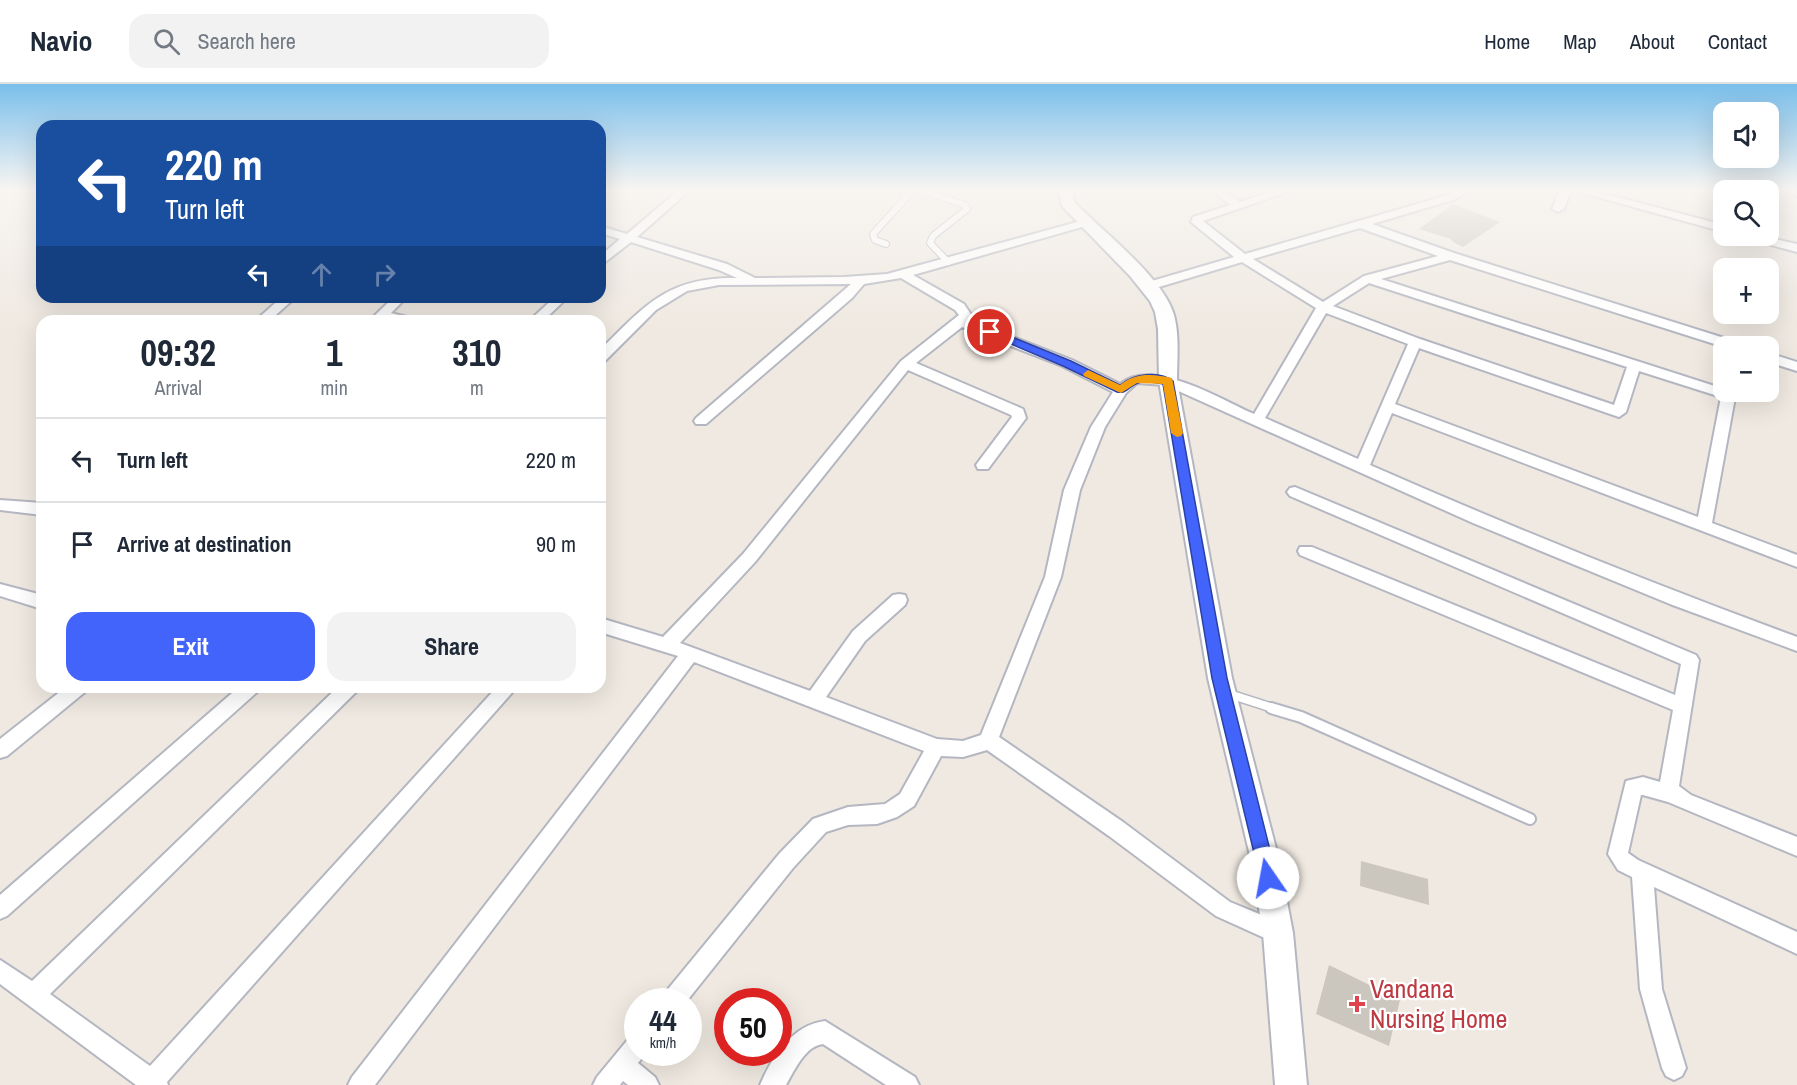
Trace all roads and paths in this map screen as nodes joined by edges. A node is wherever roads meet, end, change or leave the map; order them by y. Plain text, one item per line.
1 (628, 237) joint
2 (874, 237) edge
3 (933, 237) edge
4 (1037, 237) edge
5 (1099, 237) edge
6 (1216, 237) edge
7 (1316, 237) edge
8 (1396, 237) edge
9 (886, 244) dead end
10 (1779, 244) edge
11 (1797, 248) edge
12 (1450, 256) junction
13 (606, 257) edge
14 (1243, 258) junction
15 (948, 262) junction
16 (904, 275) junction
17 (1368, 279) junction
18 (860, 281) junction
19 (733, 282) junction
20 (755, 282) junction
21 (1149, 286) junction
22 (283, 303) edge
23 (394, 303) edge
24 (555, 303) edge
25 (1323, 307) junction
26 (268, 315) edge
27 (381, 315) edge
28 (542, 315) edge
29 (961, 322) junction
30 (1713, 339) edge
31 (1415, 342) junction
32 (606, 352) edge
33 (1779, 360) edge
34 (606, 362) edge
35 (906, 364) junction
36 (1634, 365) junction
37 (1797, 366) edge
38 (1168, 381) junction
39 (1713, 389) edge
40 (1121, 390) junction
41 (1726, 402) edge
42 (1387, 406) junction
43 (1257, 420) junction
44 (701, 421) dead end
45 (983, 465) dead end
46 (1362, 466) junction
47 (1295, 492) dead end
48 (0, 505) edge
49 (36, 506) edge
50 (1704, 526) junction
51 (1306, 551) dead end
52 (1797, 561) edge
53 (0, 590) edge
54 (36, 600) edge
55 (899, 600) dead end
56 (606, 627) edge
57 (1797, 644) edge
58 (667, 645) junction
59 (691, 653) junction
60 (1223, 692) junction
61 (71, 693) edge
62 (244, 693) edge
63 (344, 693) edge
64 (503, 693) edge
65 (816, 699) junction
66 (1684, 707) junction
67 (988, 740) junction
68 (5, 741) edge
69 (936, 747) junction
70 (1674, 795) junction
71 (1530, 819) dead end
72 (1797, 847) edge
73 (1642, 871) junction
74 (0, 909) edge
75 (1278, 933) junction
76 (1797, 943) edge
77 (0, 971) edge
78 (683, 988) edge
79 (33, 994) junction
80 (624, 1061) edge
81 (621, 1065) junction
82 (1674, 1068) dead end
83 (154, 1083) edge
84 (360, 1085) edge
85 (605, 1085) edge
86 (647, 1085) edge
87 (772, 1085) edge
88 (907, 1085) edge
89 (1291, 1085) edge

1 - 13 street
1 - 20 street
2 - 9 lane
3 - 15 lane
4 - 15 street
5 - 21 main road
6 - 14 street
7 - 14 street
8 - 12 street
10 - 11 street
12 - 17 street
12 - 30 street
14 - 21 street
14 - 25 street
15 - 16 street
16 - 18 street
16 - 29 street
17 - 25 street
17 - 36 street
18 - 20 street
18 - 44 street
19 - 20 street
19 - 32 street
19 - 34 street
21 - 38 main road
22 - 26 street
23 - 27 street
24 - 28 street
25 - 31 street
25 - 43 street
29 - 35 street
29 - 40 street
31 - 36 street
31 - 42 street
33 - 37 street
35 - 45 street
35 - 58 street
36 - 39 street
38 - 40 street
38 - 43 street
38 - 60 main road
40 - 67 street
41 - 50 street
42 - 46 street
42 - 50 street
43 - 46 street
46 - 57 street
47 - 66 street
48 - 49 street
50 - 52 street
51 - 66 street
53 - 54 street
55 - 65 street
56 - 58 street
58 - 59 street
59 - 65 street
59 - 84 street
60 - 71 lane
60 - 75 main road
61 - 68 street
62 - 74 street
63 - 79 street
64 - 83 street
65 - 69 street
66 - 70 street
67 - 69 street
67 - 75 street
69 - 78 street
70 - 72 street
70 - 73 street
73 - 76 street
73 - 82 street
75 - 89 main road
77 - 79 street
79 - 83 street
80 - 81 street
81 - 85 street
81 - 86 street
87 - 88 street

